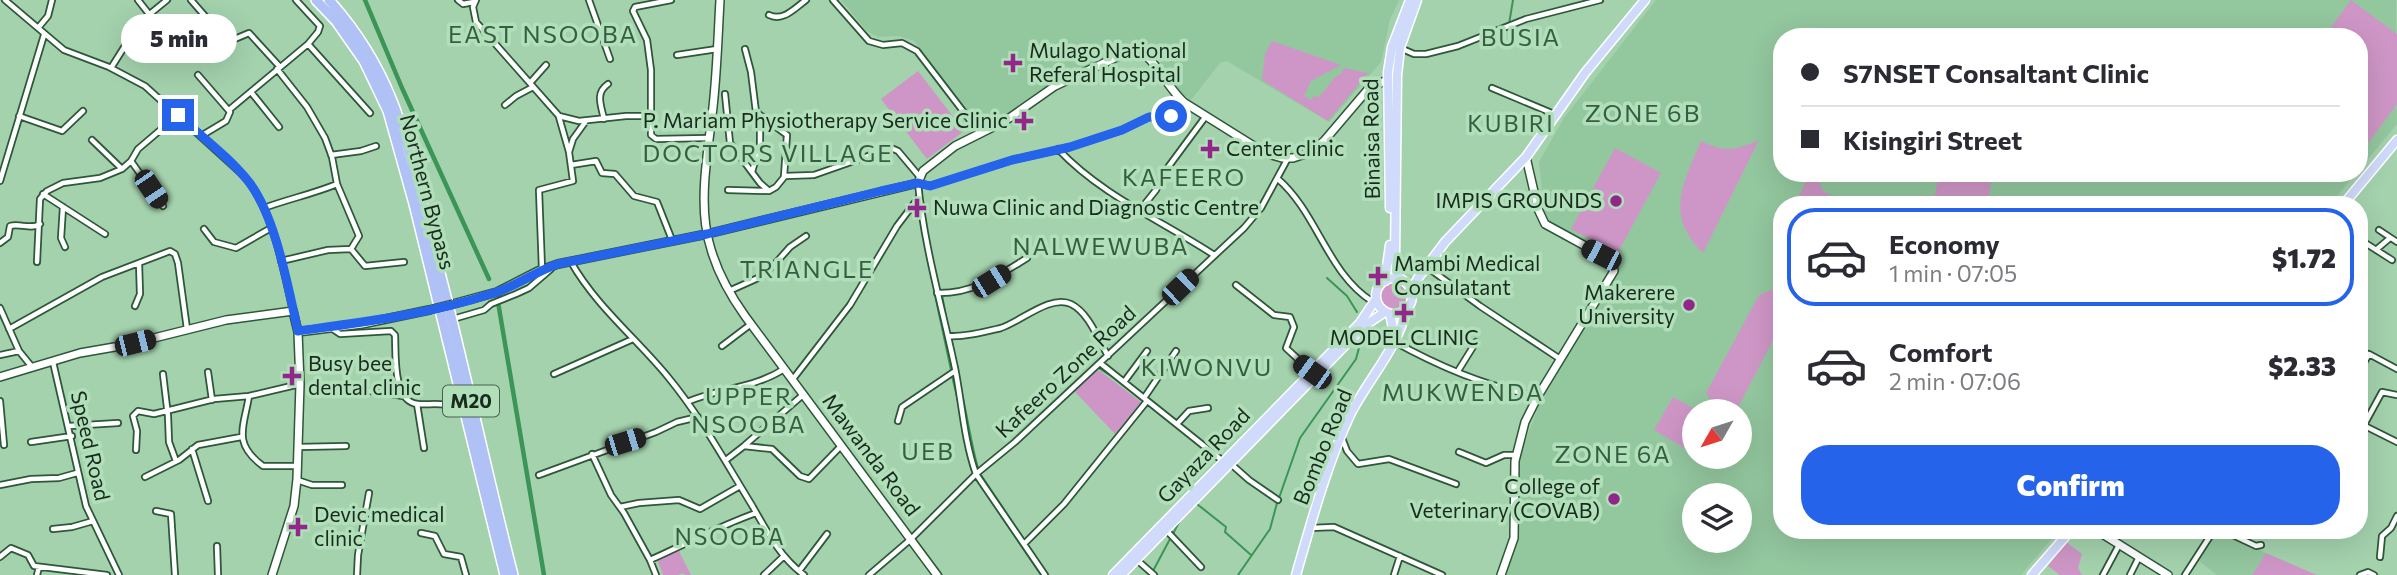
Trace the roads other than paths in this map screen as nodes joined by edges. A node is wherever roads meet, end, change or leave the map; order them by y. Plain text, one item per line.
1 (5, 0) edge
2 (52, 0) edge
3 (138, 0) edge
4 (167, 0) edge
5 (191, 0) edge
6 (296, 0) edge
7 (316, 0) edge
8 (328, 0) edge
9 (458, 0) edge
10 (589, 0) edge
11 (671, 0) edge
12 (720, 0) edge
13 (806, 0) edge
14 (834, 0) edge
15 (1410, 0) edge
16 (1416, 0) edge
17 (1595, 0) edge
18 (1645, 0) edge
19 (475, 1) edge
20 (149, 14) junction
21 (769, 16) dead end
22 (37, 28) junction
23 (44, 35) junction
24 (308, 44) junction
25 (1400, 48) junction
26 (718, 49) junction
27 (745, 49) dead end
28 (677, 55) dead end
29 (610, 59) dead end
30 (547, 65) dead end
31 (111, 68) junction
32 (278, 68) junction
33 (198, 75) dead end
34 (1392, 78) junction
35 (608, 84) dead end
36 (532, 85) junction
37 (1492, 88) dead end
38 (251, 92) junction
39 (725, 93) dead end
40 (505, 106) dead end
41 (1191, 107) junction
42 (229, 110) junction
43 (83, 111) dead end
44 (370, 113) dead end
45 (178, 115) junction
46 (758, 115) junction
47 (1555, 115) junction
48 (559, 116) junction
49 (650, 116) junction
50 (1206, 116) junction
51 (19, 117) junction
52 (604, 119) junction
53 (586, 121) junction
54 (279, 127) dead end
55 (979, 132) junction
56 (201, 136) junction
57 (708, 138) junction
58 (92, 140) dead end
59 (2397, 140) edge
60 (376, 146) dead end
61 (1057, 148) junction
62 (569, 152) junction
63 (331, 155) junction
64 (1526, 157) junction
65 (1288, 158) junction
66 (131, 161) junction
67 (571, 165) junction
68 (122, 169) junction
69 (752, 173) junction
70 (2368, 175) edge
71 (783, 176) junction
72 (1278, 179) junction
73 (918, 180) junction
74 (0, 181) edge
75 (2362, 182) edge
76 (337, 184) junction
77 (728, 190) dead end
78 (769, 191) junction
79 (43, 194) junction
80 (2350, 196) edge
81 (919, 197) junction
82 (163, 206) dead end
83 (63, 207) junction
84 (264, 208) junction
85 (1140, 210) junction
86 (40, 224) junction
87 (271, 228) junction
88 (204, 229) dead end
89 (2379, 230) dead end
90 (105, 234) dead end
91 (707, 234) junction
92 (806, 236) dead end
93 (2390, 238) junction
94 (672, 240) junction
95 (2397, 242) edge
96 (0, 243) edge
97 (2368, 246) edge
98 (65, 247) dead end
99 (351, 249) junction
100 (2377, 249) junction
101 (1214, 255) junction
102 (1027, 257) dead end
103 (2392, 260) dead end
104 (37, 261) dead end
105 (281, 261) junction
106 (570, 261) junction
107 (404, 262) dead end
108 (139, 263) junction
109 (554, 266) junction
110 (1427, 266) junction
111 (542, 270) junction
112 (1418, 278) junction
113 (1385, 281) junction
114 (1403, 281) junction
115 (1236, 285) dead end
116 (729, 291) junction
117 (1411, 292) junction
118 (937, 293) junction
119 (1375, 300) junction
120 (135, 306) dead end
121 (0, 308) edge
122 (1406, 310) junction
123 (293, 311) junction
124 (1387, 313) junction
125 (453, 319) junction
126 (751, 324) junction
127 (328, 327) junction
128 (9, 329) junction
129 (187, 330) junction
130 (298, 331) junction
131 (948, 337) junction
132 (633, 339) junction
133 (1394, 340) junction
134 (1476, 342) dead end
135 (722, 346) dead end
136 (19, 351) junction
137 (1147, 351) dead end
138 (1176, 351) dead end
139 (0, 355) edge
140 (1108, 356) junction
141 (2368, 356) edge
142 (1560, 359) junction
143 (52, 361) junction
144 (1100, 363) junction
145 (32, 368) junction
146 (785, 369) junction
147 (2397, 369) edge
148 (955, 371) junction
149 (1458, 371) junction
150 (208, 372) dead end
151 (1312, 372) junction
152 (163, 374) dead end
153 (554, 374) dead end
154 (0, 377) edge
155 (793, 379) junction
156 (1124, 382) junction
157 (300, 384) junction
158 (351, 388) dead end
159 (804, 394) junction
160 (2397, 395) edge
161 (249, 396) junction
162 (404, 396) junction
163 (1538, 396) junction
164 (212, 400) junction
165 (1146, 400) junction
166 (0, 401) edge
167 (687, 402) junction
168 (417, 404) junction
169 (446, 405) dead end
170 (1208, 408) dead end
171 (168, 411) junction
172 (2368, 414) edge
173 (698, 417) junction
174 (898, 421) dead end
175 (118, 423) dead end
176 (1176, 424) junction
177 (69, 426) junction
178 (2368, 427) edge
179 (72, 436) junction
180 (241, 437) junction
181 (1342, 437) junction
182 (31, 442) dead end
183 (2397, 442) edge
184 (4, 445) dead end
185 (345, 446) dead end
186 (744, 446) junction
187 (842, 446) junction
188 (297, 447) junction
189 (424, 447) dead end
190 (192, 449) junction
191 (136, 450) dead end
192 (1459, 452) dead end
193 (592, 454) junction
194 (1516, 455) junction
195 (726, 460) junction
196 (176, 461) junction
197 (1227, 463) junction
198 (297, 466) junction
199 (77, 472) junction
200 (976, 474) junction
201 (539, 475) dead end
202 (145, 477) dead end
203 (297, 479) junction
204 (1456, 484) dead end
205 (0, 485) edge
206 (342, 485) dead end
207 (740, 486) junction
208 (369, 493) dead end
209 (1279, 500) dead end
210 (208, 501) dead end
211 (620, 508) junction
212 (156, 511) dead end
213 (756, 513) junction
214 (2397, 516) edge
215 (93, 521) junction
216 (1310, 528) junction
217 (53, 529) dead end
218 (1165, 530) junction
219 (421, 533) dead end
220 (827, 534) dead end
221 (911, 539) junction
222 (2063, 539) edge
223 (2110, 539) edge
224 (2208, 539) edge
225 (2241, 539) edge
226 (1024, 544) junction
227 (2120, 545) junction
228 (2261, 545) dead end
229 (217, 546) dead end
230 (784, 556) junction
231 (1400, 556) junction
232 (2381, 556) dead end
233 (0, 557) edge
234 (2139, 557) junction
235 (650, 560) junction
236 (1136, 560) junction
237 (39, 567) junction
238 (1201, 567) dead end
239 (799, 571) junction
240 (93, 574) edge
241 (2034, 574) edge
242 (37, 575) edge
243 (107, 575) edge
244 (119, 575) edge
245 (175, 575) edge
246 (218, 575) edge
247 (272, 575) edge
248 (357, 575) edge
249 (466, 575) edge
250 (505, 575) edge
251 (513, 575) edge
252 (656, 575) edge
253 (764, 575) edge
254 (804, 575) edge
255 (869, 575) edge
256 (937, 575) edge
257 (1045, 575) edge
258 (1113, 575) edge
259 (1121, 575) edge
260 (1154, 575) edge
261 (1296, 575) edge
262 (1394, 575) edge
263 (1443, 575) edge
264 (1501, 575) edge
265 (2103, 575) edge
266 (2130, 575) edge
267 (2168, 575) edge
268 (2185, 575) edge
269 (2360, 575) edge
270 (2374, 575) edge

1 - 22 street
2 - 22 street
3 - 20 street
4 - 20 street
5 - 32 street
6 - 24 street
7 - 250 highway, Northern Bypass / M20
8 - 125 highway, Northern Bypass / M20
9 - 19 street
10 - 29 street
11 - 49 street
12 - 26 street, Mawanda Road
13 - 21 street
14 - 55 street
15 - 34 main road, Binaisa Road
16 - 25 main road, Binaisa Road
17 - 25 street
18 - 47 main road
19 - 36 street
20 - 31 street
22 - 23 street
23 - 31 street
23 - 51 street
24 - 32 street
24 - 44 street
25 - 34 main road, Binaisa Road
26 - 28 street
26 - 57 street, Mawanda Road
27 - 46 street
30 - 36 street
31 - 45 street
32 - 38 street
32 - 63 street
33 - 42 street
34 - 65 street
34 - 113 main road, Binaisa Road
34 - 114 main road
35 - 52 street
36 - 40 street
36 - 48 street
37 - 47 street
38 - 42 street
38 - 54 street
39 - 69 street
41 - 50 street
41 - 55 street
41 - 61 street
42 - 56 street
43 - 51 street
45 - 56 street
45 - 66 street
46 - 69 street
46 - 71 street
47 - 64 main road
48 - 53 street
48 - 62 street
49 - 52 street
49 - 57 street
50 - 65 street
50 - 85 street
51 - 74 street
52 - 53 street
53 - 62 street
55 - 73 street
56 - 84 street
57 - 91 street, Mawanda Road
58 - 68 street
59 - 70 main road
60 - 63 street
61 - 73 street
61 - 85 street
62 - 67 street
63 - 76 street
64 - 110 main road
64 - 142 street
65 - 72 street, Kafeero Zone Road
66 - 68 street
66 - 82 street
67 - 94 street
67 - 111 street
68 - 79 street
69 - 78 street
71 - 73 street
71 - 78 street
72 - 101 street, Kafeero Zone Road
72 - 119 street
73 - 81 street
73 - 91 street
75 - 80 main road
76 - 84 street
76 - 99 street
77 - 78 street
79 - 83 street
79 - 86 street
81 - 118 street
81 - 155 street
83 - 90 street
83 - 98 street
84 - 87 street
85 - 101 street
86 - 96 street
86 - 104 street
87 - 88 street
87 - 105 street
89 - 93 street
91 - 94 street
91 - 116 street, Mawanda Road
92 - 116 street
93 - 95 street
93 - 100 street
94 - 106 street
97 - 100 street
99 - 105 street
99 - 107 street
100 - 103 street
101 - 140 street, Kafeero Zone Road
102 - 118 street
105 - 123 street
106 - 109 street
106 - 132 street
108 - 120 street
108 - 128 street
108 - 129 street
109 - 111 street
109 - 125 street
110 - 112 main road
110 - 142 street
111 - 127 street, bridge
112 - 114 main road
112 - 117 main road
113 - 114 main road
113 - 119 main road
114 - 117 main road
115 - 151 street
116 - 126 street, Mawanda Road
117 - 122 main road
118 - 131 street
119 - 124 main road
119 - 151 main road, Gayaza Road
121 - 128 street
122 - 124 main road
122 - 133 main road, Bombo Road
123 - 129 street
123 - 130 street
124 - 133 main road
124 - 197 main road, Gayaza Road
125 - 251 highway, Northern Bypass / M20
126 - 135 street
126 - 146 street, Mawanda Road
127 - 130 street
127 - 162 street
128 - 136 street
129 - 143 street
130 - 157 street
131 - 140 street
131 - 148 street
132 - 153 street
132 - 167 street
133 - 149 street
133 - 181 main road, Bombo Road
134 - 149 street
136 - 139 street
136 - 145 street
137 - 156 street
138 - 165 street
140 - 144 street, Kafeero Zone Road
141 - 147 street
142 - 163 street
143 - 145 street
143 - 177 street, Speed Road
144 - 156 street
144 - 200 street, Kafeero Zone Road
145 - 154 street
146 - 155 street, Mawanda Road
146 - 167 street
148 - 174 street
148 - 200 street
149 - 163 street
150 - 164 street
151 - 197 main road, Gayaza Road
152 - 171 street
155 - 159 street, Mawanda Road
156 - 165 street
157 - 161 street
157 - 188 street
158 - 162 street
159 - 186 street
159 - 187 street, Mawanda Road
160 - 172 street
161 - 164 street
161 - 180 street
162 - 168 street
163 - 194 street
164 - 171 street
165 - 176 street
165 - 226 street
166 - 184 street
167 - 173 street
168 - 169 street
168 - 189 street
170 - 176 street
171 - 191 street
171 - 196 street
173 - 193 street
173 - 195 street
175 - 177 street
176 - 197 street
177 - 179 street, Speed Road
178 - 183 street
179 - 182 street
179 - 199 street, Speed Road
180 - 190 street
180 - 198 street
181 - 204 street
181 - 216 main road, Bombo Road
185 - 188 street
186 - 187 street
186 - 195 street
187 - 221 street, Mawanda Road
188 - 198 street
190 - 196 street
190 - 210 street
192 - 194 street
193 - 201 street
193 - 211 street
194 - 264 street
195 - 207 street
196 - 202 street
197 - 209 street
197 - 218 main road, Gayaza Road
197 - 258 main road, Gayaza Road
198 - 203 street
199 - 205 street
199 - 215 street, Speed Road
200 - 221 street, Kafeero Zone Road
200 - 226 street
203 - 206 street
203 - 247 street
207 - 211 street
207 - 213 street
208 - 248 street
211 - 235 street
212 - 245 street
213 - 230 street
213 - 235 street
214 - 232 street
215 - 217 street
215 - 244 street, Speed Road
216 - 231 street
216 - 261 main road, Bombo Road
218 - 236 main road, Gayaza Road
218 - 238 street
219 - 249 street
220 - 239 street
221 - 255 street, Kafeero Zone Road
221 - 256 street, Mawanda Road
222 - 241 main road
223 - 227 street
224 - 268 street
225 - 228 street
226 - 257 street
227 - 234 street
227 - 265 street
229 - 246 street
230 - 239 street
230 - 253 street
231 - 262 street
231 - 263 street
233 - 237 street
234 - 266 street
234 - 267 street
235 - 252 street
236 - 259 main road, Gayaza Road
236 - 260 street
237 - 240 street
237 - 242 street
239 - 254 street
240 - 243 street
269 - 270 street

